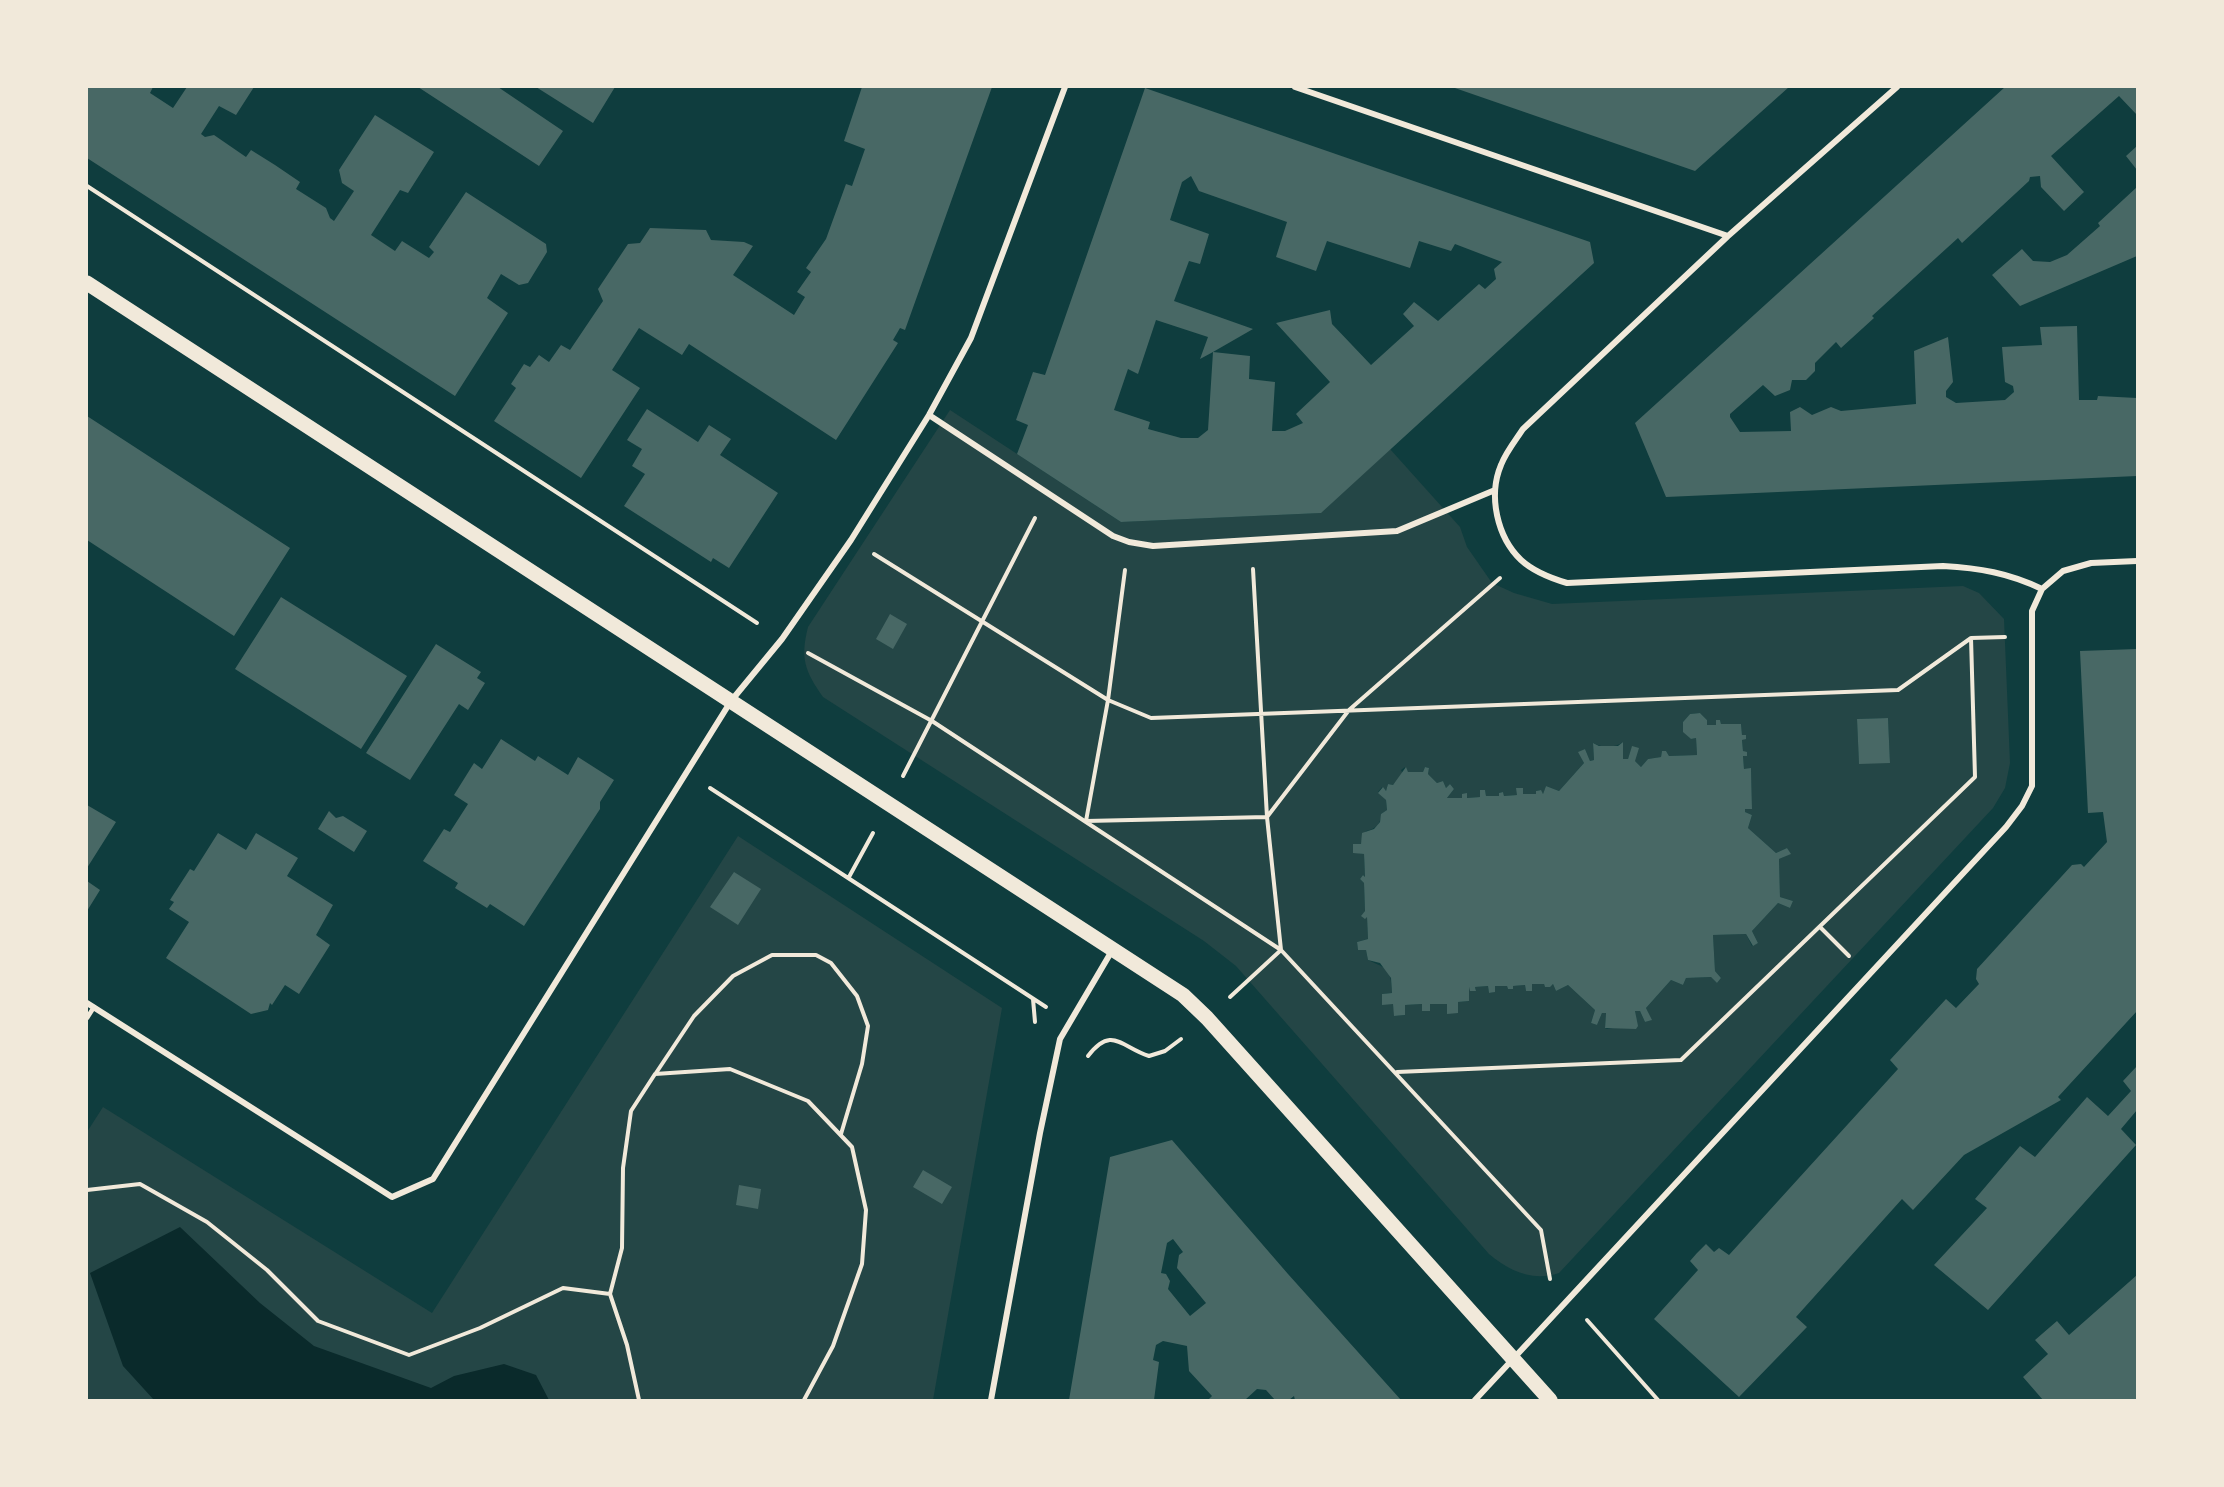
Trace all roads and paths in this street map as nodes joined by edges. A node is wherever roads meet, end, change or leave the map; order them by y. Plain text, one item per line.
1 (1065, 87) edge
2 (1295, 87) edge
3 (1897, 87) edge
4 (87, 186) edge
5 (1728, 236) junction
6 (87, 283) edge
7 (929, 416) junction
8 (1495, 490) junction
9 (1048, 492) junction
10 (851, 540) junction
11 (1129, 542) junction
12 (1251, 542) junction
13 (1521, 560) junction
14 (2137, 561) edge
15 (2042, 589) junction
16 (983, 624) junction
17 (2030, 636) junction
18 (1971, 638) junction
19 (782, 639) junction
20 (731, 700) junction
21 (1108, 700) junction
22 (1349, 710) junction
23 (1262, 715) junction
24 (932, 721) junction
25 (686, 772) junction
26 (1267, 817) junction
27 (1086, 821) junction
28 (1820, 927) junction
29 (1113, 948) junction
30 (1281, 950) junction
31 (1871, 976) junction
32 (87, 1003) edge
33 (94, 1007) junction
34 (87, 1018) edge
35 (1207, 1018) junction
36 (1068, 1021) junction
37 (1083, 1065) dead end
38 (1396, 1072) junction
39 (655, 1074) junction
40 (841, 1134) junction
41 (87, 1190) edge
42 (610, 1294) junction
43 (1568, 1299) junction
44 (1513, 1358) junction
45 (639, 1400) edge
46 (804, 1400) edge
47 (991, 1400) edge
48 (1475, 1400) edge
49 (1550, 1400) edge
50 (1658, 1400) edge

1 - 7 street
2 - 5 street
3 - 5 street
4 - 19 path
5 - 8 street
6 - 20 main road
7 - 9 street
7 - 10 street
8 - 12 street
8 - 13 street
9 - 11 street
9 - 16 path
10 - 16 path
10 - 19 street
11 - 12 street
11 - 21 path
12 - 23 path
13 - 15 street
13 - 22 path
14 - 15 street
15 - 17 street
16 - 21 path
16 - 24 path
17 - 18 path
17 - 31 street
18 - 22 path
18 - 28 path
19 - 20 street
19 - 24 path
20 - 25 street
20 - 29 main road
21 - 23 path
21 - 27 path
22 - 23 path
22 - 26 path
23 - 26 path
24 - 27 path
25 - 33 street
25 - 36 path
26 - 27 path
26 - 30 path
27 - 30 path
28 - 31 path
28 - 38 path
29 - 35 main road
29 - 36 street
30 - 35 path
30 - 38 path
31 - 43 street
32 - 33 street
33 - 34 lane
35 - 37 path
35 - 44 main road
36 - 47 street
38 - 43 path
39 - 40 path
39 - 40 path
39 - 42 path
40 - 46 path
41 - 42 path
42 - 45 path
43 - 44 street
43 - 50 path
44 - 48 street
44 - 49 main road

